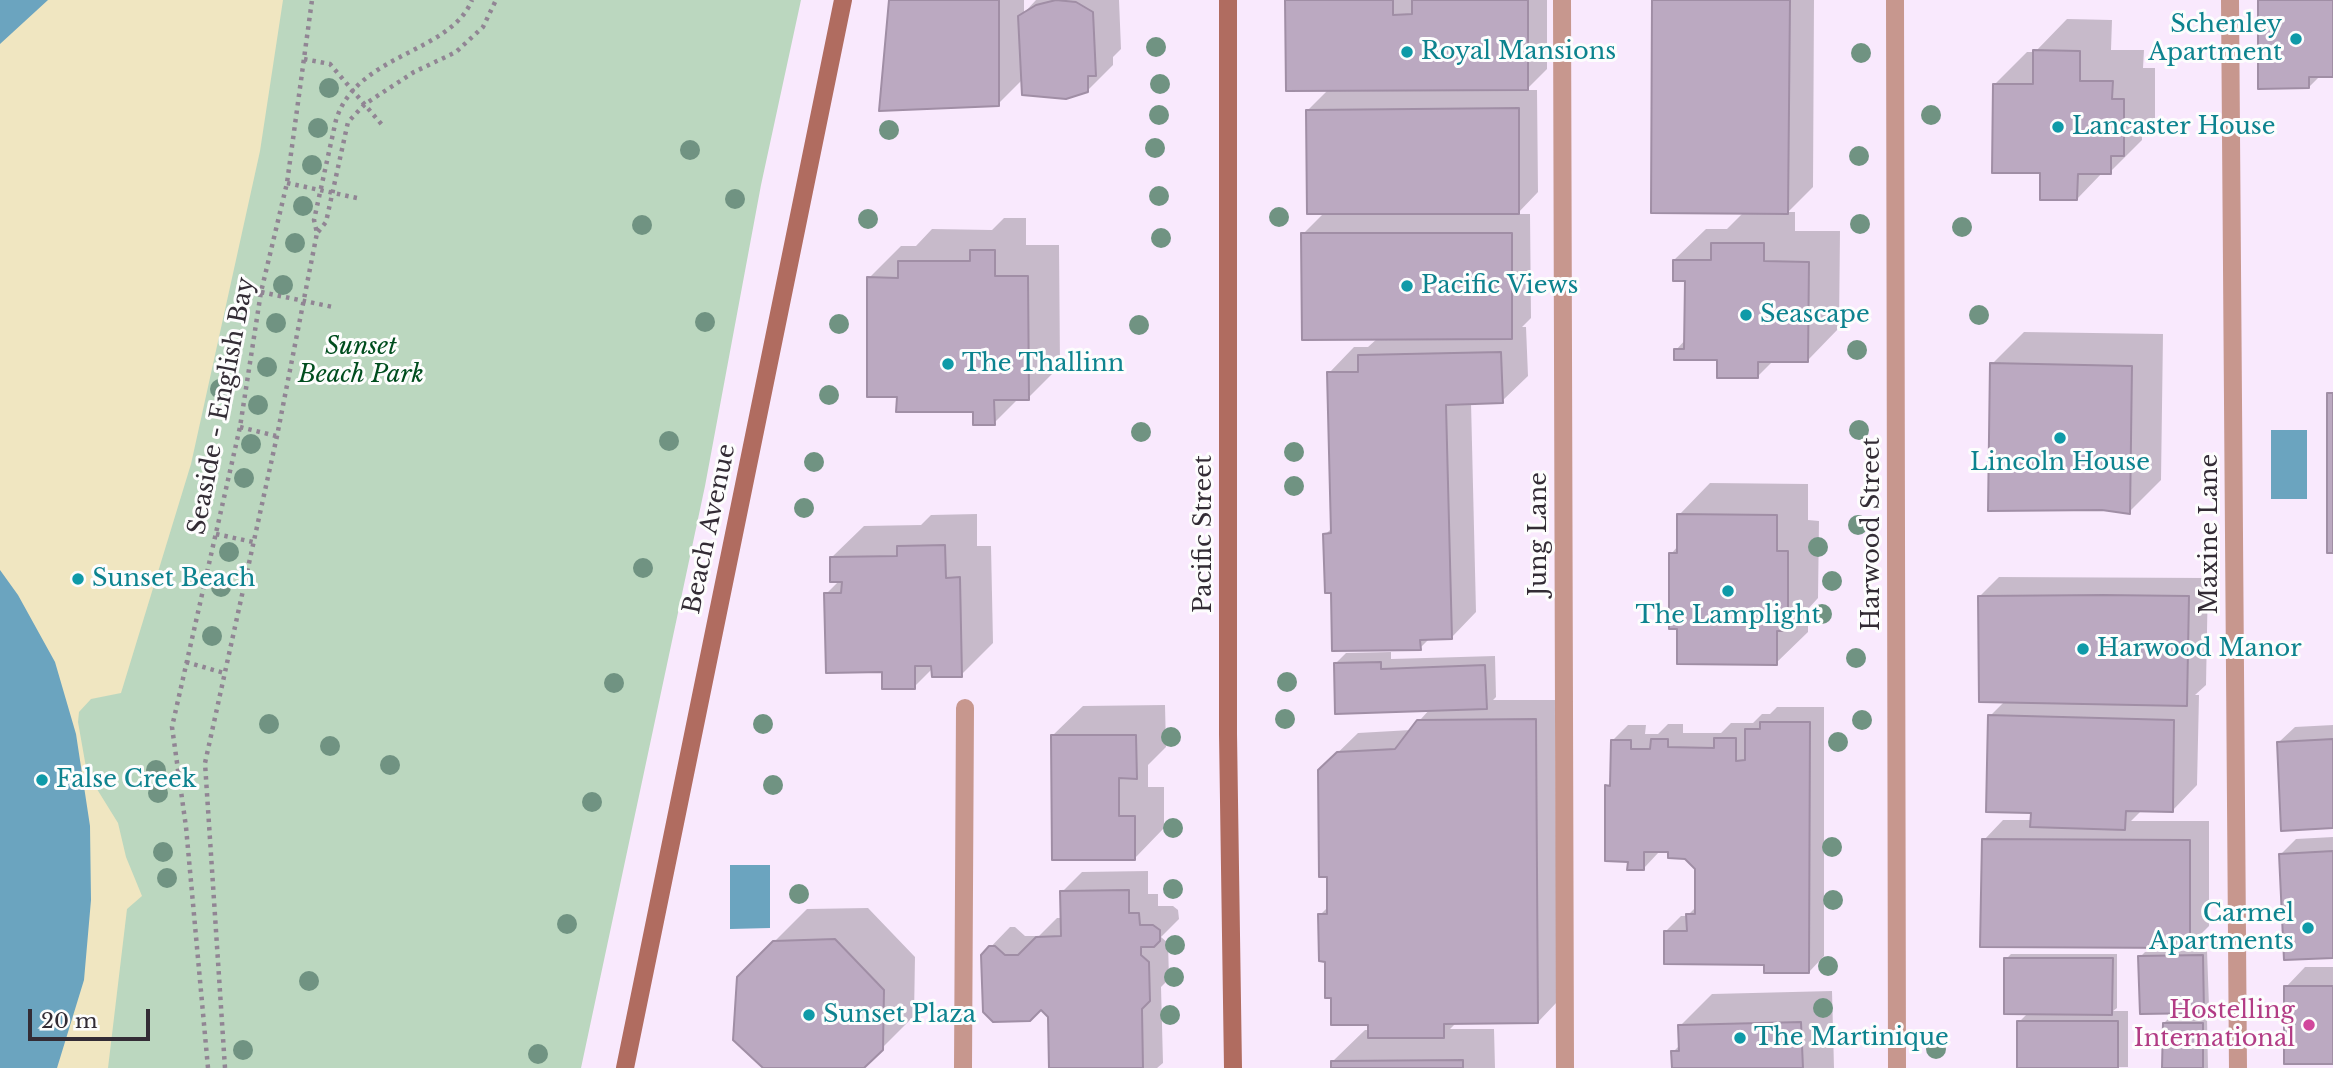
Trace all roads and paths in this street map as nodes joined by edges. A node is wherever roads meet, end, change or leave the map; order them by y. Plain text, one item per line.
1 (312, 0) edge
2 (472, 0) edge
3 (496, 0) edge
4 (843, 0) edge
5 (1228, 0) edge
6 (1562, 0) edge
7 (1895, 0) edge
8 (2230, 0) edge
9 (304, 59) junction
10 (351, 89) junction
11 (365, 104) junction
12 (383, 126) dead end
13 (287, 183) junction
14 (320, 190) junction
15 (332, 193) junction
16 (357, 198) dead end
17 (317, 233) junction
18 (261, 292) junction
19 (304, 300) junction
20 (333, 307) dead end
21 (240, 427) junction
22 (276, 436) junction
23 (216, 534) junction
24 (253, 542) junction
25 (186, 662) junction
26 (225, 673) junction
27 (965, 708) dead end
28 (208, 1068) edge
29 (225, 1068) edge
30 (625, 1068) edge
31 (964, 1068) edge
32 (1233, 1068) edge
33 (1565, 1068) edge
34 (1897, 1068) edge
35 (2238, 1068) edge

1 - 9 path, Seaside - English Bay
2 - 10 path
3 - 11 path
4 - 30 street, Beach Avenue
5 - 32 street, Pacific Street
6 - 33 street, Jung Lane
7 - 34 street, Harwood Street
8 - 35 street, Maxine Lane
9 - 10 path
9 - 13 path, Seaside - English Bay
10 - 11 path
10 - 14 path
11 - 12 path
11 - 15 path
13 - 14 path
13 - 18 path, Seaside - English Bay
14 - 15 path
14 - 17 path
15 - 16 path
15 - 17 path
17 - 19 path
18 - 19 path
18 - 21 path, Seaside - English Bay
19 - 20 path
19 - 22 path
21 - 22 path
21 - 23 path, Seaside - English Bay
22 - 24 path
23 - 24 path
23 - 25 path, Seaside - English Bay
24 - 26 path
25 - 26 path
25 - 28 path, Seaside - English Bay
26 - 29 path
27 - 31 street

